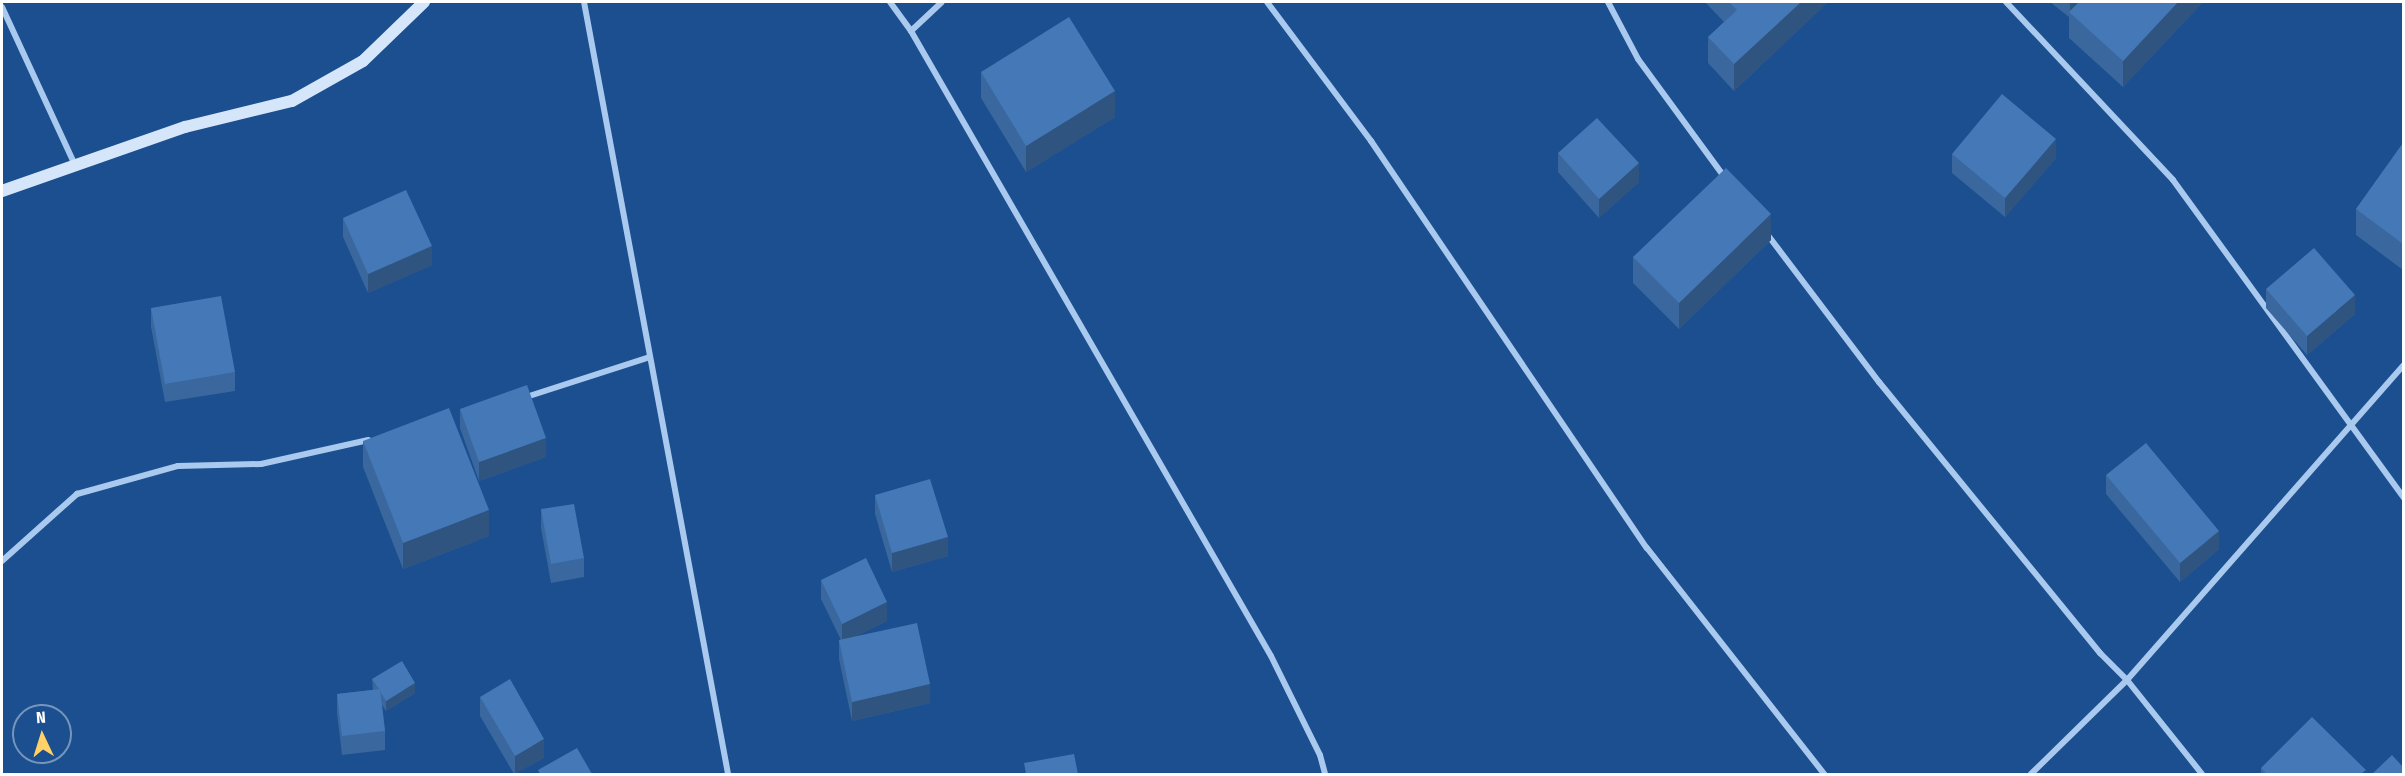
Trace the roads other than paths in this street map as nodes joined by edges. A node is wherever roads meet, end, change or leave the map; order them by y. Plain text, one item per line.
1 (424, 2) edge
2 (584, 2) edge
3 (890, 2) edge
4 (942, 2) edge
5 (1267, 2) edge
6 (1608, 2) edge
7 (2006, 2) edge
8 (2, 7) edge
9 (911, 31) junction
10 (75, 165) junction
11 (1731, 187) edge
12 (2, 190) edge
13 (1759, 224) edge
14 (650, 357) junction
15 (2403, 365) edge
16 (518, 400) edge
17 (2350, 426) junction
18 (373, 439) edge
19 (2403, 498) edge
20 (2, 561) edge
21 (2127, 680) junction
22 (728, 774) edge
23 (1325, 774) edge
24 (1824, 774) edge
25 (2031, 774) edge
26 (2202, 774) edge

1 - 10 street
2 - 14 street
3 - 9 street
4 - 9 street
5 - 24 street
6 - 11 street
7 - 17 street
8 - 10 street
9 - 23 street
10 - 12 street
13 - 21 street
14 - 16 street
14 - 22 street
15 - 17 street
17 - 19 street
17 - 21 street
18 - 20 street
21 - 25 street
21 - 26 street

